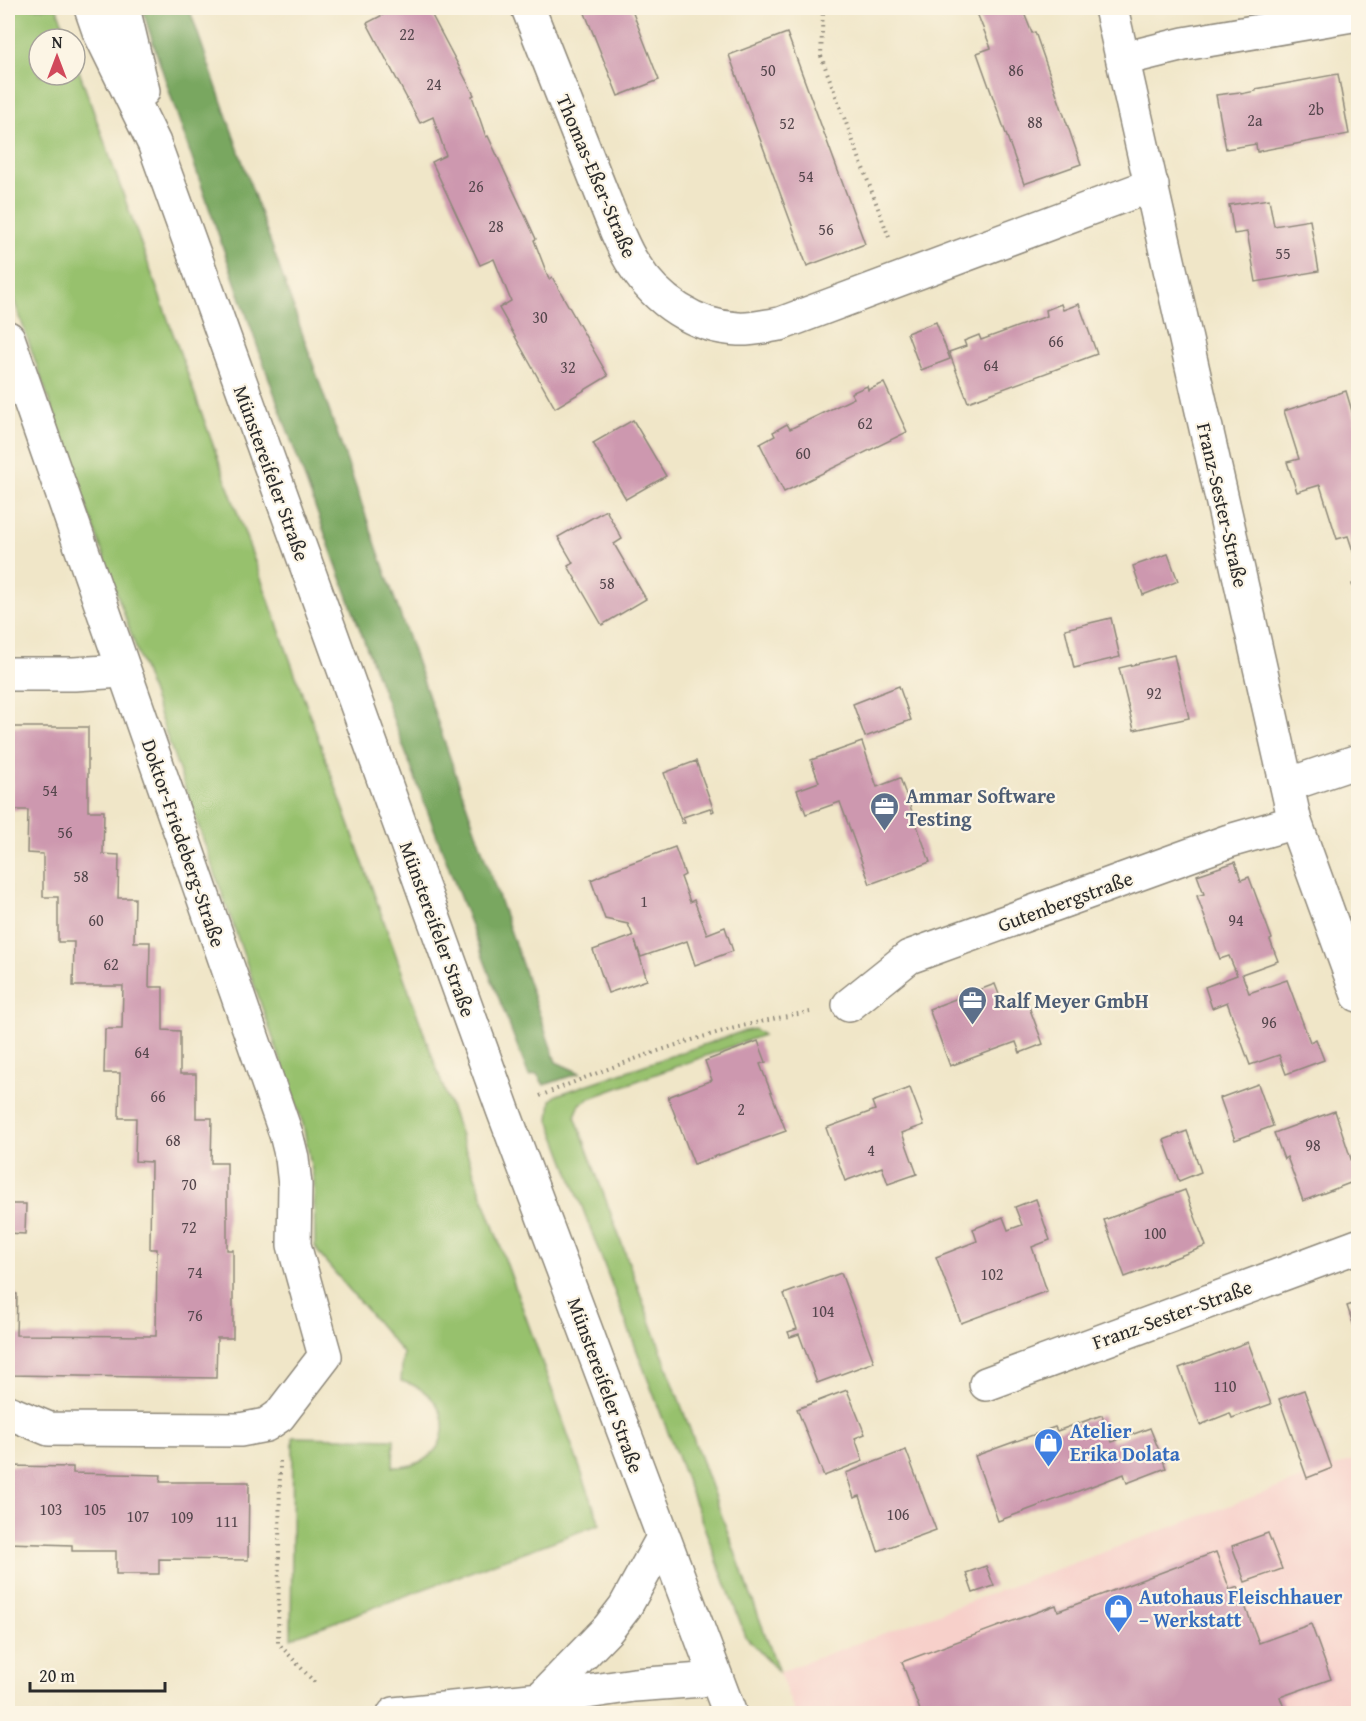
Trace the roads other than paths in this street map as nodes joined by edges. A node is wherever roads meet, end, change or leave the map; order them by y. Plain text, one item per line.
1 (91, 8) edge
2 (123, 8) edge
3 (528, 8) edge
4 (1112, 8) edge
5 (1359, 14) edge
6 (1123, 59) junction
7 (154, 142) junction
8 (1152, 185) junction
9 (10, 352) edge
10 (123, 670) junction
11 (8, 674) edge
12 (1359, 761) edge
13 (1287, 785) junction
14 (1295, 822) junction
15 (1359, 995) edge
16 (849, 1005) road end
17 (1359, 1246) edge
18 (986, 1384) dead end
19 (8, 1412) edge
20 (663, 1538) junction
21 (716, 1679) junction
22 (540, 1699) junction
23 (394, 1713) edge
24 (730, 1713) edge

1 - 7 street, Münstereifeler Straße
2 - 7 street, Münstereifeler Straße
3 - 8 street, Thomas-Eßer-Straße
4 - 6 street, Franz-Sester-Straße
5 - 6 street
6 - 8 street, Franz-Sester-Straße
7 - 20 street, Münstereifeler Straße
8 - 13 street, Franz-Sester-Straße
9 - 10 street, Doktor-Friedeberg-Straße
10 - 11 street
10 - 19 street, Doktor-Friedeberg-Straße
12 - 13 street
13 - 14 street, Franz-Sester-Straße
14 - 15 street, Franz-Sester-Straße
14 - 16 street, Gutenbergstraße
17 - 18 street, Franz-Sester-Straße
20 - 21 street, Münstereifeler Straße
20 - 22 street
21 - 22 street
21 - 24 street, Münstereifeler Straße
22 - 23 street

